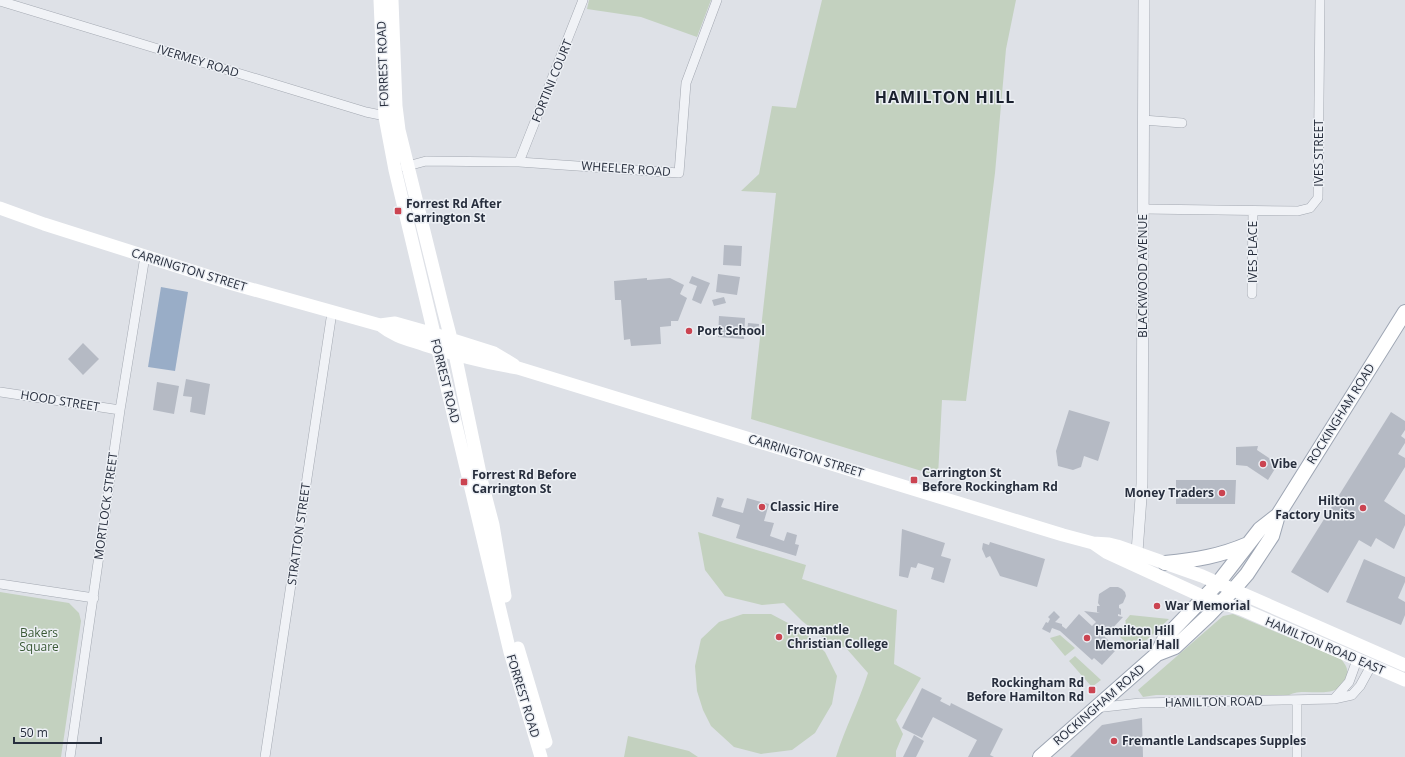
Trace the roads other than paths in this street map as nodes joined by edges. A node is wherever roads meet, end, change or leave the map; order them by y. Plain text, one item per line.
1 (380, 0) edge
2 (392, 0) edge
3 (584, 0) edge
4 (717, 0) edge
5 (1144, 0) edge
6 (1320, 0) edge
7 (0, 1) edge
8 (391, 117) junction
9 (1144, 120) junction
10 (1182, 123) dead end
11 (519, 162) junction
12 (408, 165) junction
13 (395, 170) junction
14 (0, 208) edge
15 (1144, 209) junction
16 (1253, 211) junction
17 (144, 256) junction
18 (1252, 294) dead end
19 (332, 312) junction
20 (1405, 312) edge
21 (380, 325) junction
22 (434, 334) junction
23 (452, 340) junction
24 (437, 349) junction
25 (455, 354) junction
26 (518, 368) junction
27 (0, 392) edge
28 (120, 410) junction
29 (1278, 515) junction
30 (1093, 543) junction
31 (1249, 544) junction
32 (1138, 552) junction
33 (1165, 562) junction
34 (1218, 583) junction
35 (0, 584) edge
36 (1234, 590) junction
37 (1204, 597) junction
38 (94, 598) junction
39 (1222, 603) junction
40 (1158, 654) junction
41 (1357, 660) junction
42 (1405, 665) edge
43 (1371, 666) junction
44 (1405, 680) edge
45 (1334, 699) junction
46 (1297, 700) junction
47 (1094, 708) junction
48 (70, 757) edge
49 (265, 757) edge
50 (541, 757) edge
51 (549, 757) edge
52 (1040, 757) edge
53 (1297, 757) edge

1 - 8 main road, FORREST ROAD
2 - 8 main road, FORREST ROAD
3 - 11 street, FORTINI COURT
4 - 11 street, WHEELER ROAD
5 - 9 street, BLACKWOOD AVENUE
6 - 16 street, IVES STREET
7 - 8 street, IVERMEY ROAD
8 - 12 main road, FORREST ROAD
8 - 13 main road, FORREST ROAD
9 - 10 street
9 - 15 street, BLACKWOOD AVENUE
11 - 12 street, WHEELER ROAD
12 - 13 street, WHEELER ROAD
12 - 23 main road, FORREST ROAD
13 - 22 main road, FORREST ROAD
14 - 17 main road, CARRINGTON STREET
15 - 16 street, IVES STREET
15 - 32 street, BLACKWOOD AVENUE
16 - 18 street, IVES PLACE
17 - 19 main road, CARRINGTON STREET
17 - 28 street, MORTLOCK STREET
19 - 21 main road, CARRINGTON STREET
19 - 49 street, STRATTON STREET
20 - 29 main road, ROCKINGHAM ROAD
21 - 22 main road, CARRINGTON STREET
21 - 24 main road, CARRINGTON STREET
22 - 23 main road, CARRINGTON STREET
22 - 24 main road, FORREST ROAD
23 - 25 main road, FORREST ROAD
23 - 26 main road, CARRINGTON STREET
24 - 25 main road, CARRINGTON STREET
24 - 50 main road, FORREST ROAD
25 - 26 main road, CARRINGTON STREET
25 - 51 main road, FORREST ROAD
26 - 30 main road, CARRINGTON STREET
27 - 28 street, HOOD STREET
28 - 38 street, MORTLOCK STREET
29 - 31 main road, ROCKINGHAM ROAD
29 - 36 main road, ROCKINGHAM ROAD
30 - 32 main road, CARRINGTON STREET
30 - 37 main road, CARRINGTON STREET
31 - 33 main road
31 - 34 main road, ROCKINGHAM ROAD
32 - 33 main road, CARRINGTON STREET
33 - 34 main road, CARRINGTON STREET
34 - 36 main road, CARRINGTON STREET
34 - 37 main road, ROCKINGHAM ROAD
35 - 38 street
36 - 39 main road, ROCKINGHAM ROAD
36 - 42 main road, HAMILTON ROAD EAST
37 - 39 main road, CARRINGTON STREET
37 - 40 main road, ROCKINGHAM ROAD
38 - 48 street, MORTLOCK STREET
39 - 40 main road, ROCKINGHAM ROAD
39 - 41 main road, HAMILTON ROAD EAST
40 - 47 main road, ROCKINGHAM ROAD
41 - 43 main road, HAMILTON ROAD EAST
41 - 45 street
43 - 44 main road, HAMILTON ROAD EAST
43 - 45 street, HAMILTON ROAD
45 - 46 street, HAMILTON ROAD
46 - 47 street, HAMILTON ROAD
46 - 53 street
47 - 52 main road, ROCKINGHAM ROAD

